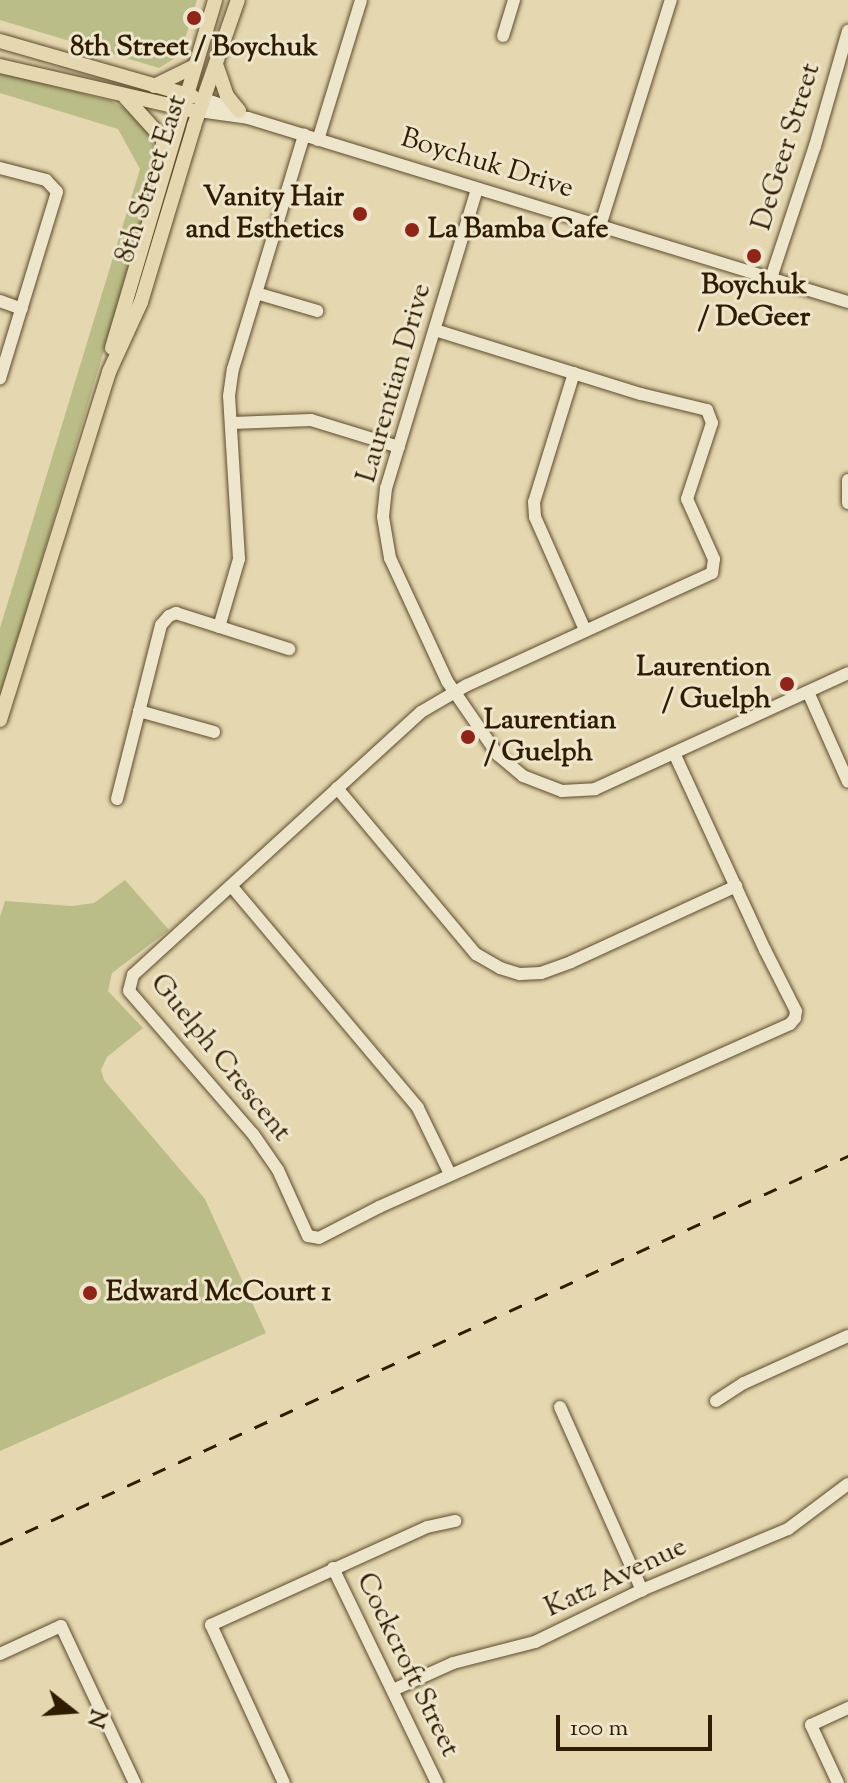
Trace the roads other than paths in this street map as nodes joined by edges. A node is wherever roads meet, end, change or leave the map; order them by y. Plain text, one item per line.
1 (215, 0) edge
2 (238, 0) edge
3 (361, 0) edge
4 (514, 0) edge
5 (671, 0) edge
6 (848, 31) edge
7 (503, 36) dead end
8 (0, 41) edge
9 (0, 66) edge
10 (195, 66) junction
11 (217, 67) junction
12 (154, 86) junction
13 (124, 96) junction
14 (184, 101) junction
15 (201, 105) junction
16 (243, 114) junction
17 (304, 135) junction
18 (318, 140) junction
19 (164, 167) junction
20 (0, 168) edge
21 (477, 189) junction
22 (600, 226) junction
23 (771, 278) junction
24 (256, 293) junction
25 (0, 301) edge
26 (848, 302) edge
27 (22, 309) junction
28 (317, 311) dead end
29 (435, 330) junction
30 (5, 345) edge
31 (109, 372) junction
32 (574, 373) junction
33 (0, 378) edge
34 (232, 423) junction
35 (399, 447) junction
36 (848, 480) edge
37 (848, 503) edge
38 (219, 627) junction
39 (585, 630) junction
40 (289, 649) dead end
41 (848, 673) edge
42 (453, 692) junction
43 (808, 692) junction
44 (139, 711) junction
45 (0, 720) edge
46 (214, 732) dead end
47 (674, 753) junction
48 (848, 782) edge
49 (337, 788) junction
50 (117, 799) dead end
51 (736, 886) junction
52 (233, 888) junction
53 (450, 1174) junction
54 (848, 1336) edge
55 (716, 1401) dead end
56 (560, 1407) dead end
57 (848, 1484) edge
58 (455, 1521) dead end
59 (333, 1568) junction
60 (642, 1590) junction
61 (0, 1654) edge
62 (393, 1690) junction
63 (848, 1708) edge
64 (435, 1782) edge
65 (135, 1783) edge
66 (284, 1783) edge
67 (838, 1783) edge

1 - 10 main road, 8th Street East
2 - 11 main road, 8th Street East
3 - 18 street
4 - 7 street
5 - 22 street
6 - 23 street, DeGeer Street
8 - 12 main road, Boychuk Drive
9 - 13 main road, Boychuk Drive
10 - 12 main road
10 - 14 main road, 8th Street East
11 - 15 main road, 8th Street East
11 - 16 main road
12 - 14 main road, Boychuk Drive
13 - 14 main road, Boychuk Drive
13 - 19 main road
14 - 15 main road, Boychuk Drive
14 - 19 main road, 8th Street East
15 - 16 street, Boychuk Drive
15 - 31 main road, 8th Street East
16 - 17 street, Boychuk Drive
17 - 18 street, Boychuk Drive
17 - 24 street
18 - 21 street, Boychuk Drive
19 - 31 main road, 8th Street East
20 - 27 street
21 - 22 street, Boychuk Drive
21 - 29 street, Laurentian Drive
22 - 23 street, Boychuk Drive
23 - 26 street, Boychuk Drive
24 - 28 street
24 - 34 street
25 - 27 street
27 - 30 street
29 - 32 street
29 - 35 street, Laurentian Drive
30 - 33 street
31 - 45 main road, 8th Street East
32 - 39 street
32 - 39 street, Guelph Crescent
34 - 35 street
34 - 38 street
35 - 42 street, Laurentian Drive
36 - 37 street
38 - 40 street
38 - 44 street
39 - 42 street, Guelph Crescent
41 - 43 street, Laurentian Drive
42 - 47 street, Laurentian Drive
42 - 49 street, Guelph Crescent
43 - 47 street, Laurentian Drive
43 - 48 street
44 - 46 street
44 - 50 street
47 - 51 street, Guelph Crescent
49 - 51 street
49 - 52 street, Guelph Crescent
51 - 53 street, Guelph Crescent
52 - 53 street
52 - 53 street, Guelph Crescent
54 - 55 street
56 - 60 street
57 - 60 street, Katz Avenue
58 - 59 street
59 - 62 street, Cockcroft Street
59 - 66 street
60 - 62 street, Katz Avenue
61 - 65 street
62 - 64 street, Cockcroft Street
63 - 67 street

